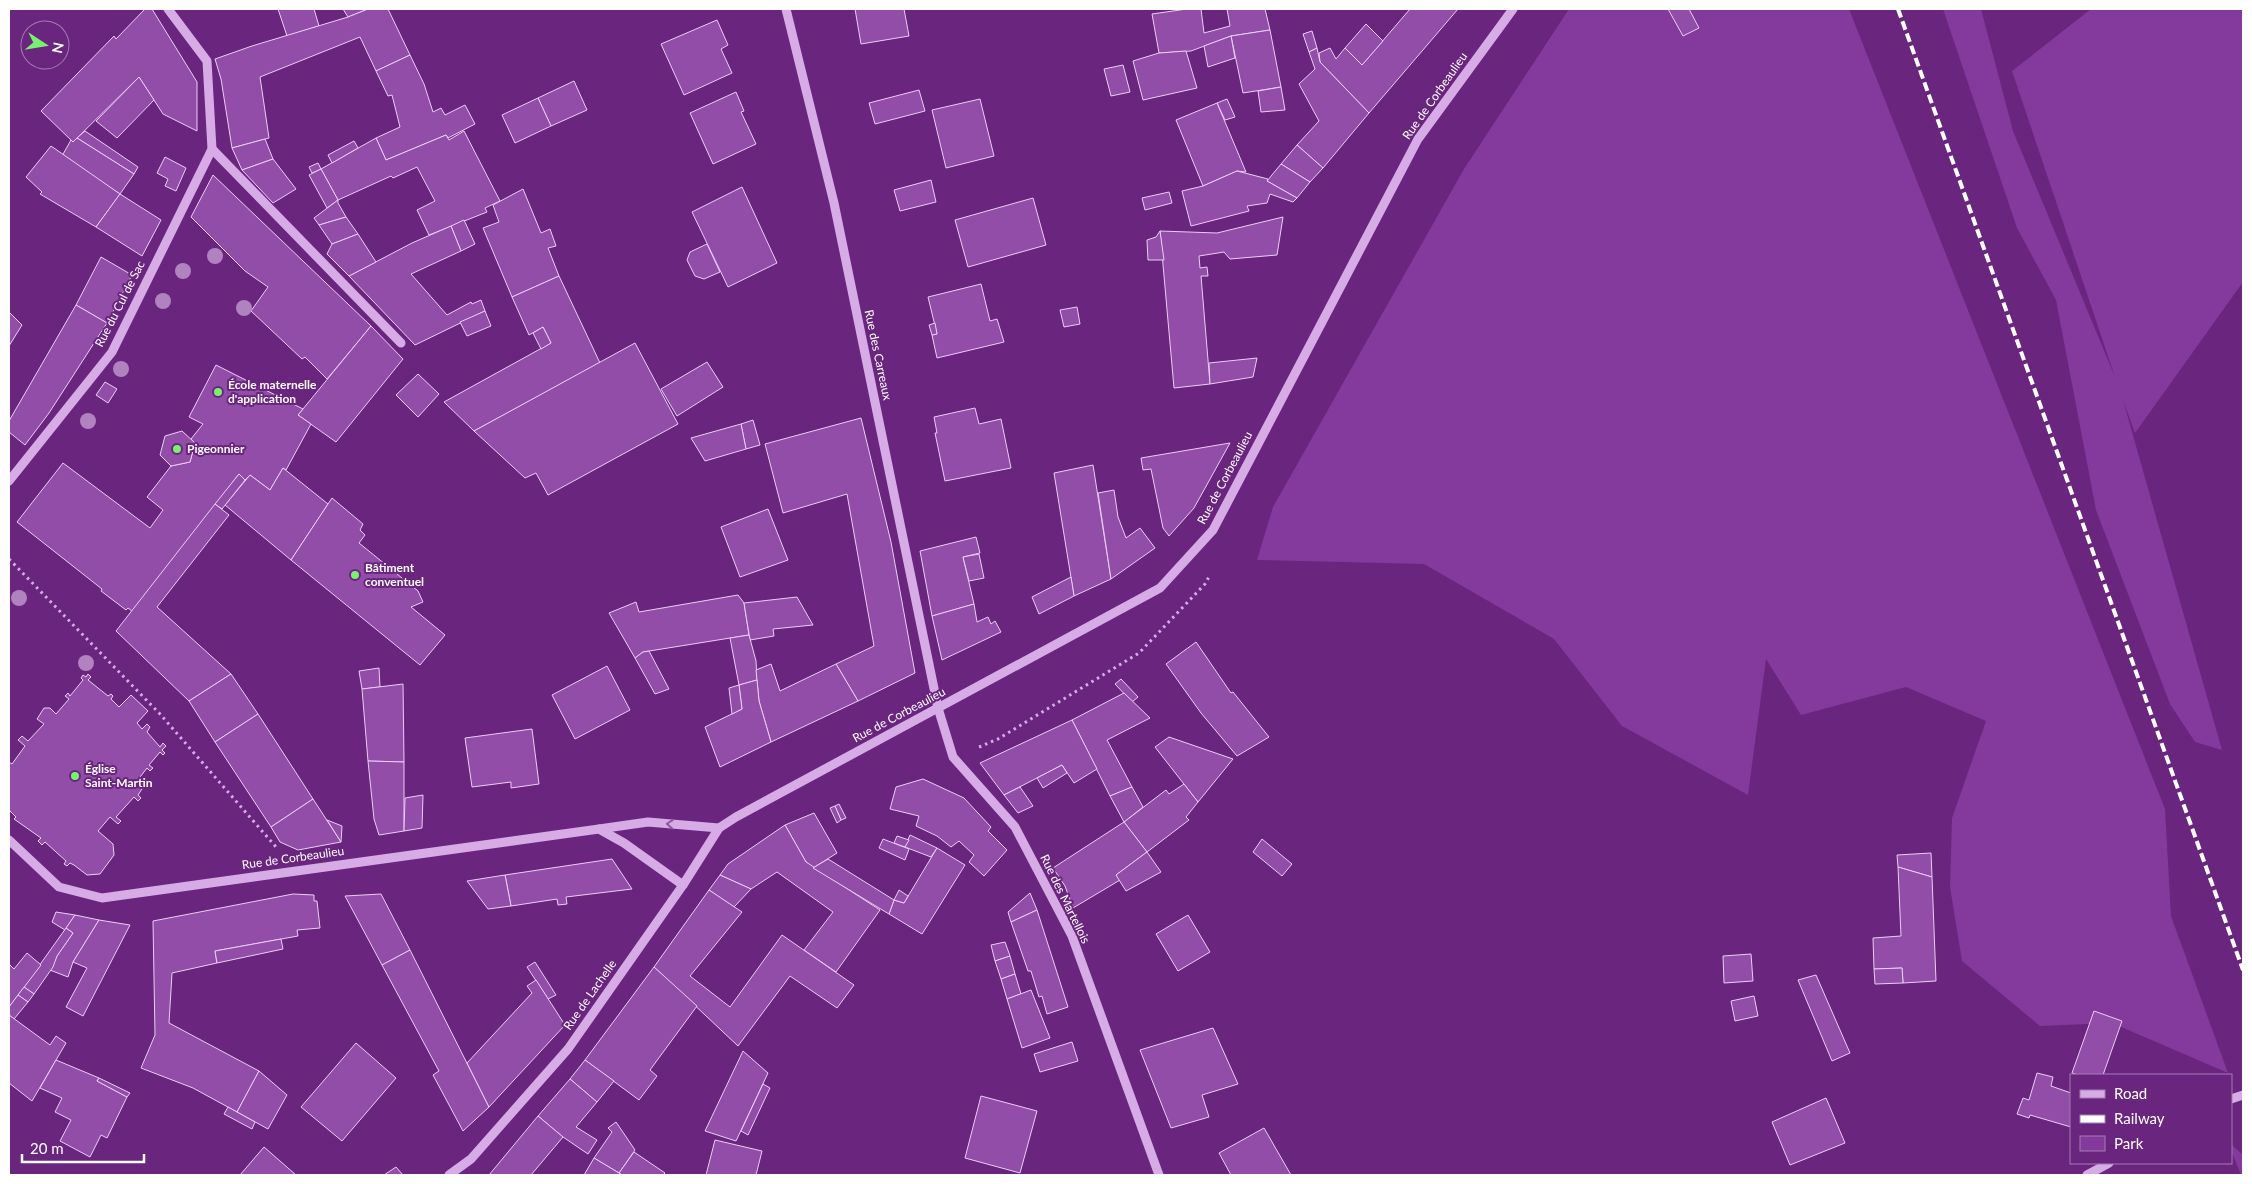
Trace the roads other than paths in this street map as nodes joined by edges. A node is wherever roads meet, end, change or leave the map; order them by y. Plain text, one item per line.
1 (168, 9) edge
2 (786, 9) edge
3 (1513, 9) edge
4 (212, 148) junction
5 (401, 343) dead end
6 (9, 480) edge
7 (938, 708) junction
8 (736, 817) joint
9 (599, 828) junction
10 (718, 828) junction
11 (9, 840) edge
12 (683, 885) junction
13 (2107, 1164) edge
14 (449, 1175) edge
15 (1159, 1175) edge
16 (2087, 1175) edge

1 - 4 street, Rue du Cul de Sac
2 - 7 street, Rue des Carreaux
3 - 7 street, Rue de Corbeaulieu
4 - 5 street
4 - 6 street, Rue du Cul de Sac
7 - 8 street, Rue de Corbeaulieu
7 - 15 street, Rue des Martellois
8 - 10 street, Rue de Lachelle
10 -> 9 street, Rue de Corbeaulieu
9 - 11 street, Rue de Corbeaulieu
9 - 12 street
10 - 12 street, Rue de Lachelle
12 - 14 street, Rue de Lachelle
13 - 16 street

